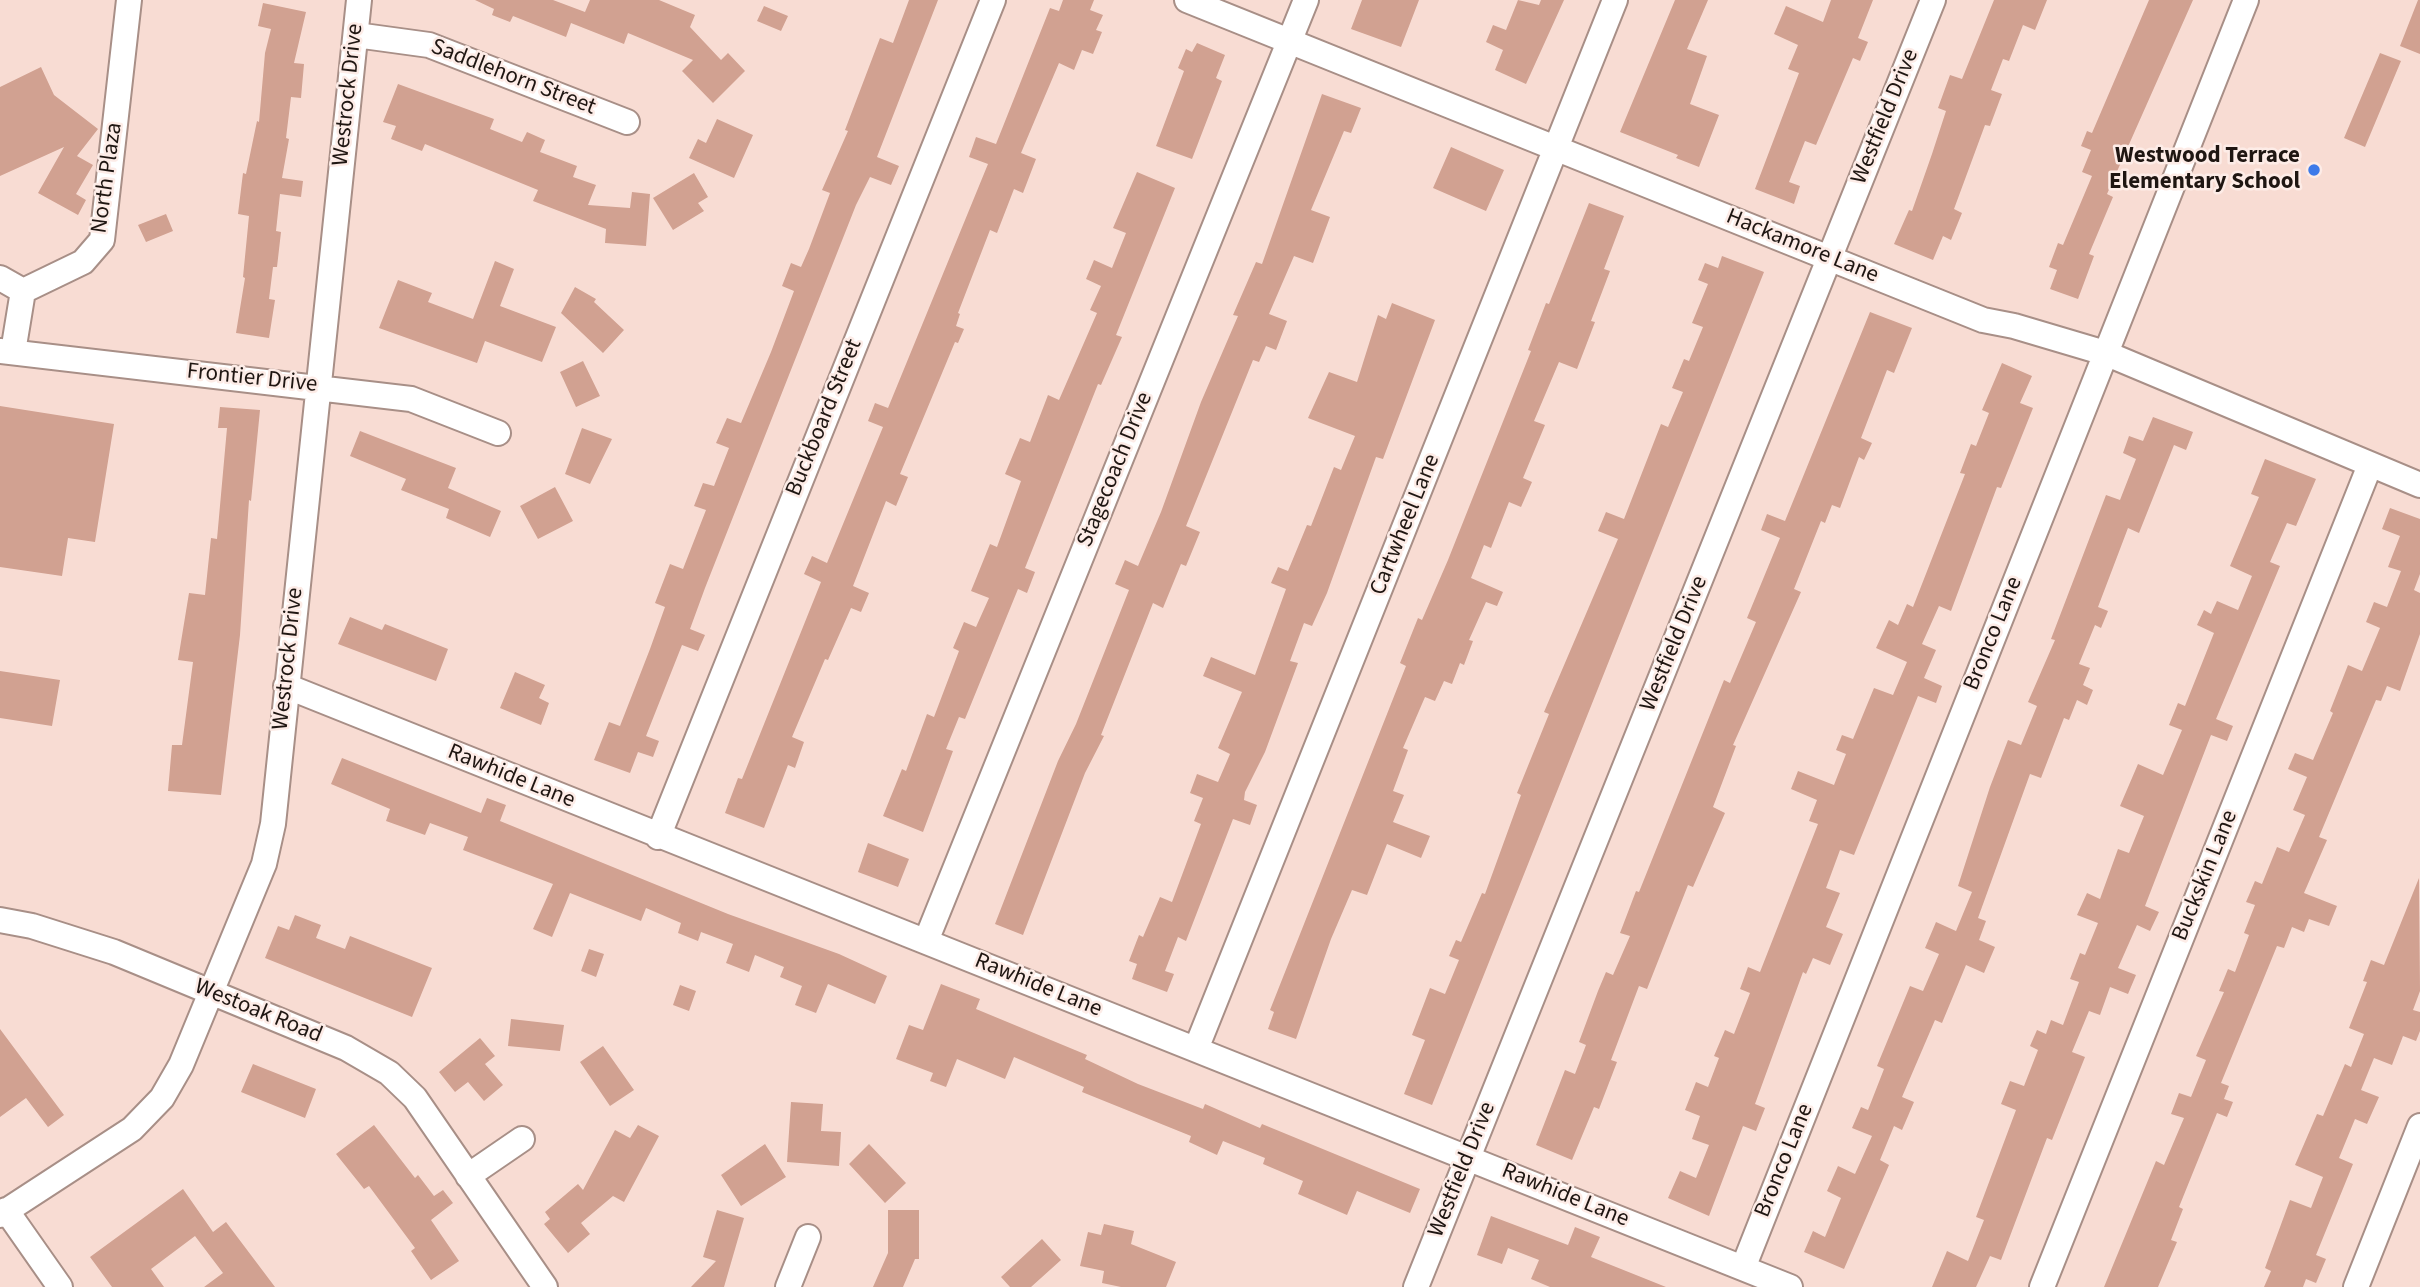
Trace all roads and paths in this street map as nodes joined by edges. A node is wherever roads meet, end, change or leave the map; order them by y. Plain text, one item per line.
1 (129, 0) edge
2 (359, 0) edge
3 (993, 0) edge
4 (1187, 0) edge
5 (1306, 0) edge
6 (1615, 0) edge
7 (1933, 0) edge
8 (2246, 0) edge
9 (356, 35) junction
10 (1289, 40) junction
11 (626, 122) dead end
12 (1556, 147) junction
13 (1830, 258) junction
14 (0, 278) edge
15 (23, 291) junction
16 (7, 352) edge
17 (2105, 353) junction
18 (318, 387) junction
19 (498, 433) dead end
20 (2370, 465) junction
21 (2420, 485) edge
22 (286, 687) junction
23 (658, 836) junction
24 (0, 920) edge
25 (926, 941) junction
26 (210, 993) junction
27 (1196, 1049) junction
28 (2420, 1126) edge
29 (522, 1139) dead end
30 (1468, 1156) junction
31 (468, 1176) junction
32 (3, 1212) edge
33 (808, 1237) dead end
34 (1743, 1268) junction
35 (60, 1287) edge
36 (545, 1287) edge
37 (788, 1287) edge
38 (1416, 1287) edge
39 (1790, 1287) edge
40 (2042, 1287) edge
41 (2356, 1287) edge

1 - 15 street, North Plaza
2 - 9 street, Westrock Drive
3 - 23 street, Buckboard Street
4 - 10 street, Hackamore Lane
5 - 10 street, Stagecoach Drive
6 - 12 street, Cartwheel Lane
7 - 13 street, Westfield Drive
8 - 17 street, Bronco Lane
9 - 11 street, Saddlehorn Street
9 - 18 street, Westrock Drive
10 - 12 street, Hackamore Lane
10 - 25 street, Stagecoach Drive
12 - 13 street, Hackamore Lane
12 - 27 street, Cartwheel Lane
13 - 17 street, Hackamore Lane
13 - 30 street, Westfield Drive
14 - 15 street
15 - 16 street
16 - 18 street, Frontier Drive
17 - 20 street, Hackamore Lane
17 - 34 street, Bronco Lane
18 - 19 street, Frontier Drive
18 - 22 street, Westrock Drive
20 - 21 street, Hackamore Lane
20 - 40 street, Buckskin Lane
22 - 23 street, Rawhide Lane
22 - 26 street, Westrock Drive
23 - 25 street, Rawhide Lane
24 - 26 street, Westoak Road
25 - 27 street, Rawhide Lane
26 - 31 street, Westoak Road
26 - 32 street, Westrock Drive
27 - 30 street, Rawhide Lane
28 - 41 street
29 - 31 street
30 - 34 street, Rawhide Lane
30 - 38 street, Westfield Drive
31 - 36 street, Westoak Road
32 - 35 street
33 - 37 street
34 - 39 street, Rawhide Lane

